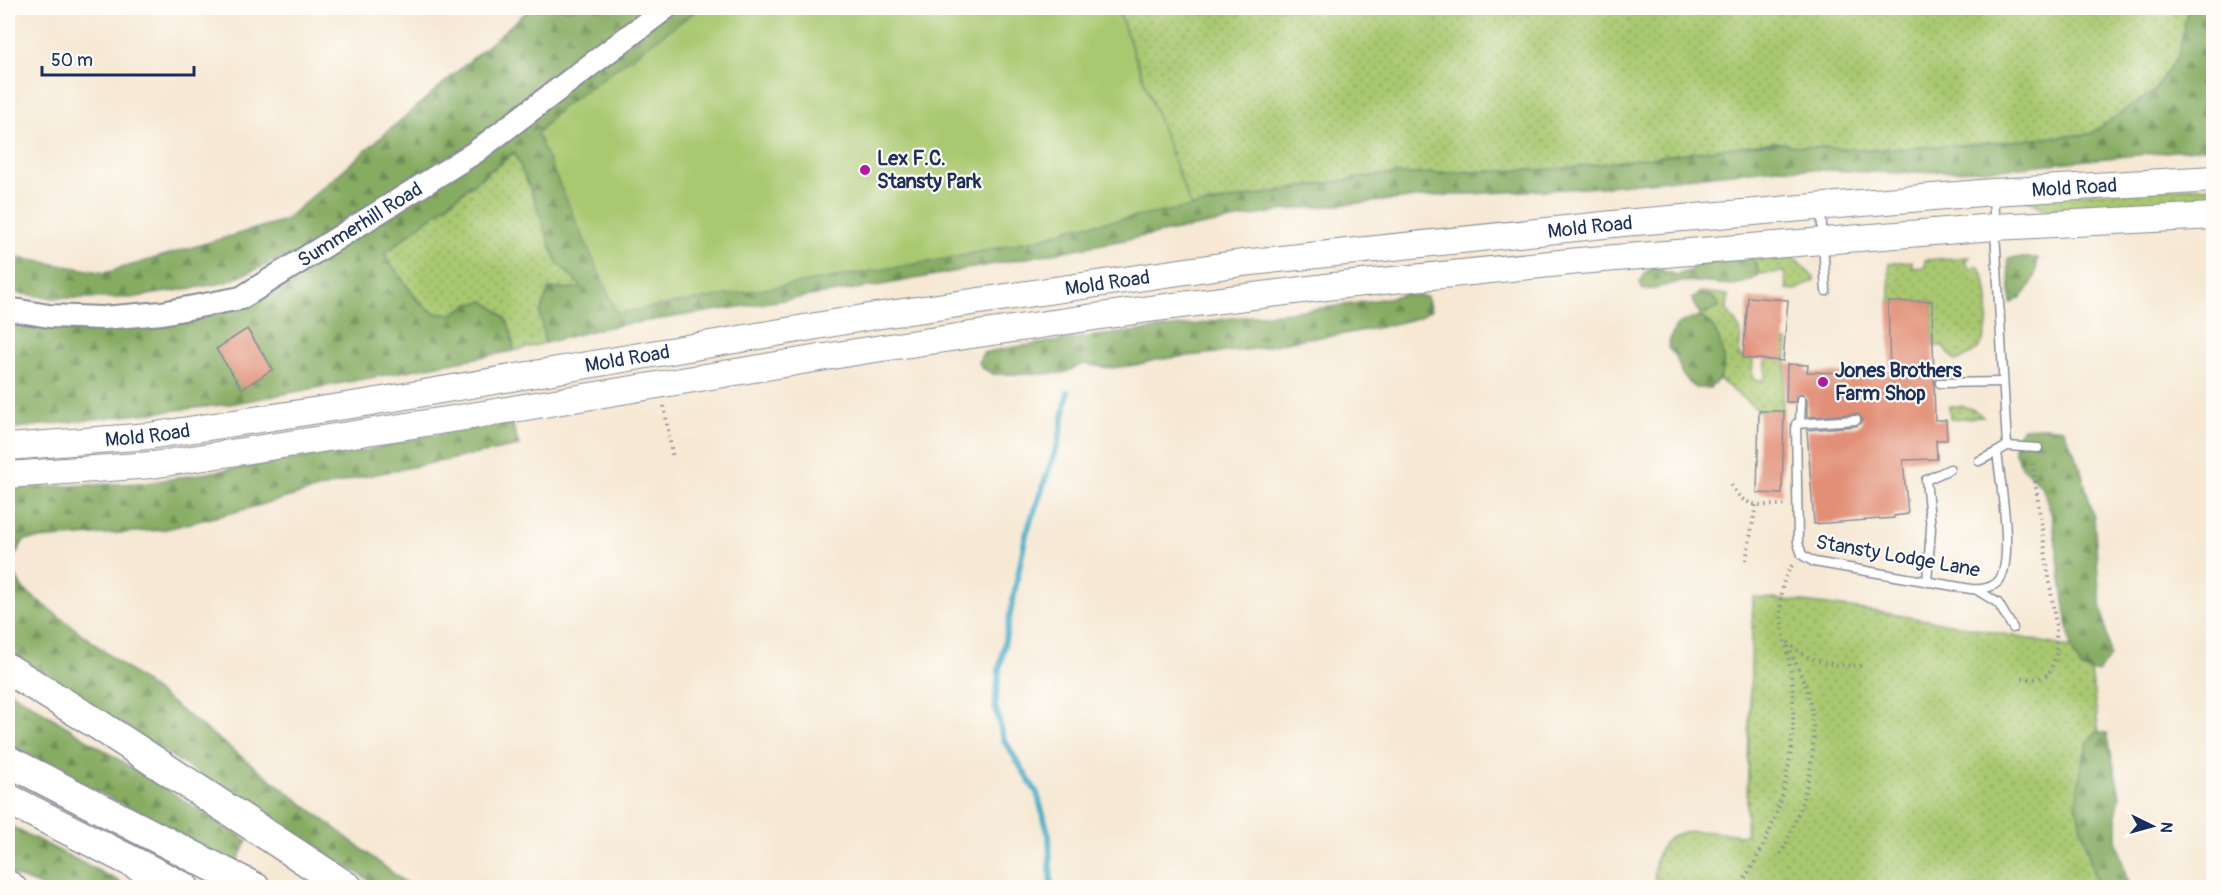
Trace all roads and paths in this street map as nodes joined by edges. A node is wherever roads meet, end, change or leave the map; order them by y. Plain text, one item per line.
1 (666, 8) edge
2 (2214, 179) edge
3 (1993, 192) junction
4 (1820, 206) junction
5 (2214, 216) edge
6 (1994, 227) junction
7 (1822, 241) junction
8 (1826, 291) dead end
9 (8, 309) edge
10 (657, 368) junction
11 (1940, 382) dead end
12 (2003, 382) junction
13 (1801, 400) dead end
14 (1856, 420) dead end
15 (1800, 423) junction
16 (2007, 446) junction
17 (8, 447) edge
18 (2034, 448) joint
19 (1997, 452) junction
20 (673, 459) dead end
21 (1979, 461) dead end
22 (1950, 469) dead end
23 (8, 475) edge
24 (1731, 485) dead end
25 (1756, 505) junction
26 (1797, 506) junction
27 (1802, 555) junction
28 (1746, 560) dead end
29 (1926, 582) junction
30 (1977, 590) junction
31 (2013, 628) dead end
32 (1785, 640) junction
33 (1863, 666) dead end
34 (8, 669) edge
35 (2022, 678) dead end
36 (8, 761) edge
37 (8, 799) edge
38 (1781, 854) dead end
39 (184, 888) edge
40 (255, 888) edge
41 (348, 888) edge
42 (1695, 888) edge
43 (1706, 888) edge
44 (1738, 888) edge

1 - 9 street, Summerhill Road
2 - 3 main road, Mold Road
3 - 4 main road, Mold Road
3 - 6 lane
4 - 7 lane
4 - 10 main road, Mold Road
5 - 6 main road, Mold Road
6 - 7 main road, Mold Road
6 - 12 lane
7 - 8 lane
7 - 10 main road, Mold Road
10 - 17 main road, Mold Road
10 - 20 path
10 - 23 main road, Mold Road
11 - 12 lane
12 - 16 lane
13 - 15 lane, Stansty Lodge Lane
14 - 15 lane
15 - 26 lane, Stansty Lodge Lane
16 - 18 lane
16 - 19 lane
18 - 35 path
19 - 21 lane
19 - 30 lane, Stansty Lodge Lane
22 - 29 lane
24 - 25 path
25 - 26 path
25 - 28 path
26 - 27 lane, Stansty Lodge Lane
27 - 29 lane, Stansty Lodge Lane
27 - 32 path
29 - 30 lane, Stansty Lodge Lane
30 - 31 lane
32 - 33 path
32 - 38 path
32 - 44 path
34 - 41 highway
36 - 40 highway
37 - 39 highway
42 - 43 path

